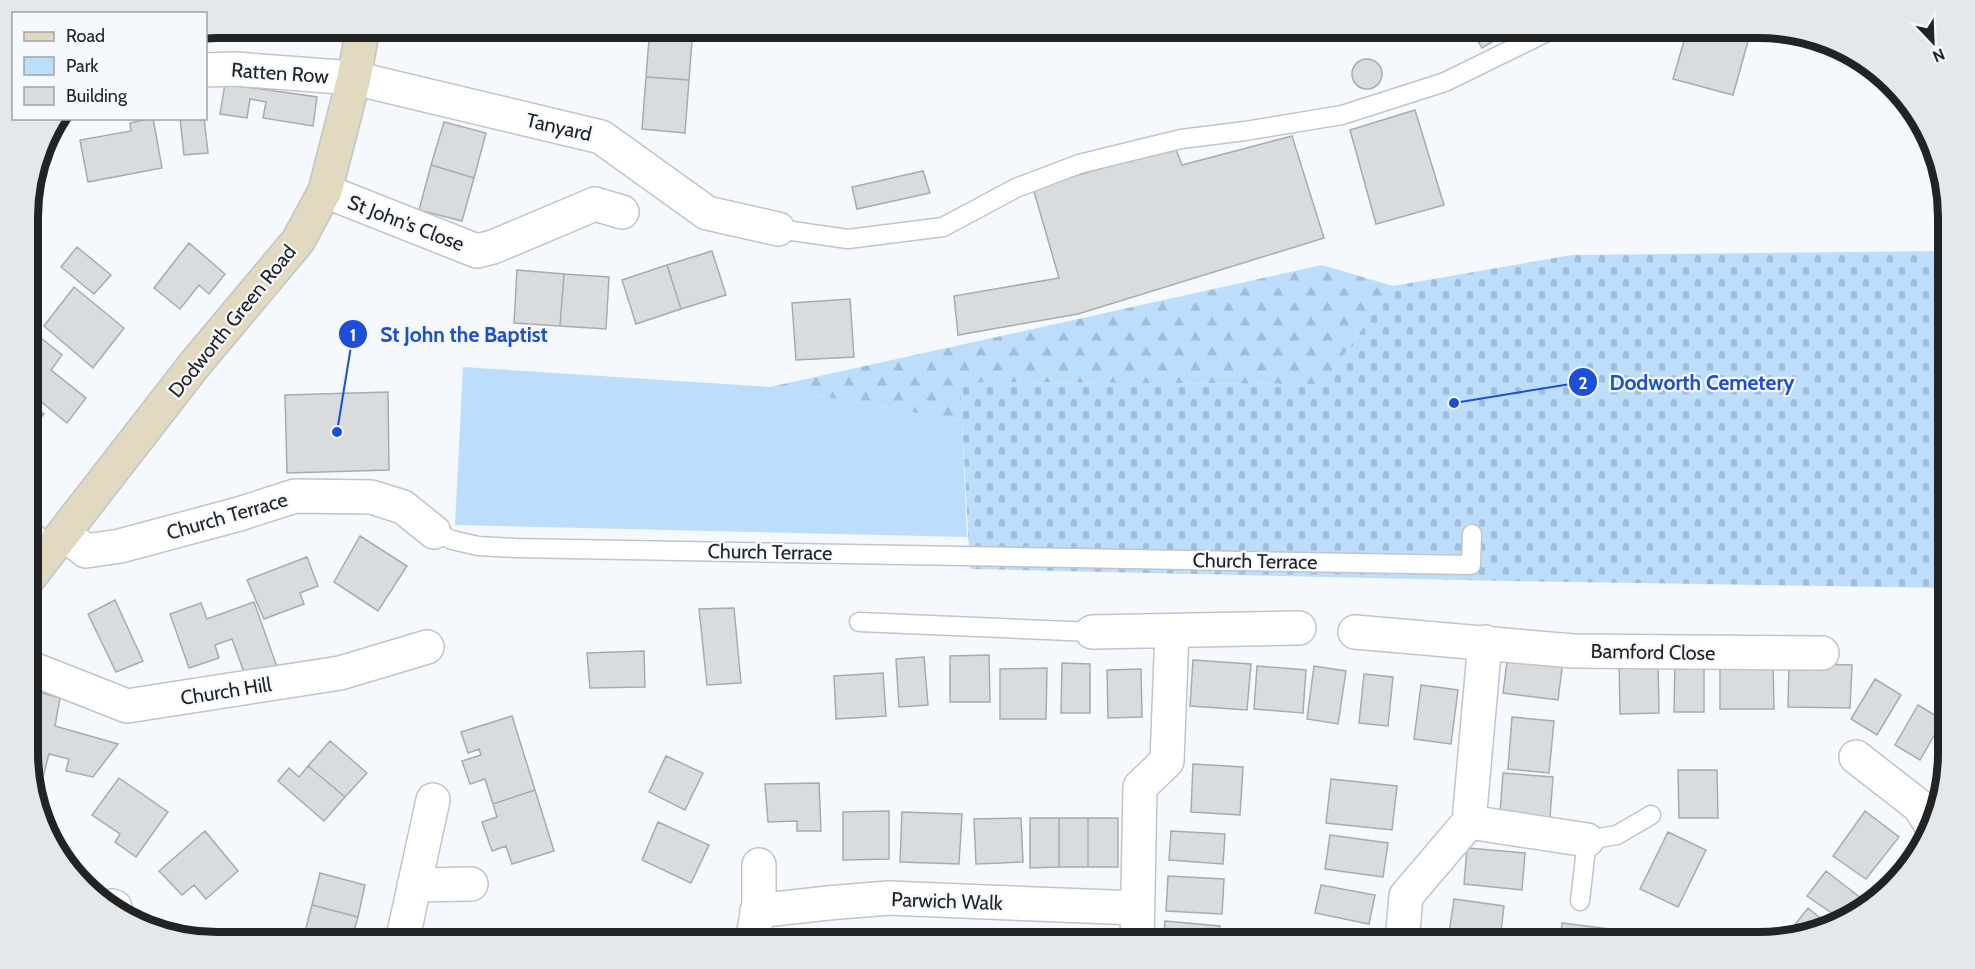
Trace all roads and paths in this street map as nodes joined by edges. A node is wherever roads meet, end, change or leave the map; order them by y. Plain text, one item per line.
1 (1536, 37) edge
2 (361, 38) edge
3 (207, 70) edge
4 (354, 78) junction
5 (325, 191) junction
6 (622, 212) dead end
7 (778, 228) joint
8 (434, 532) joint
9 (1472, 534) dead end
10 (42, 551) edge
11 (860, 622) dead end
12 (1299, 628) dead end
13 (1172, 631) junction
14 (1092, 632) joint
15 (1355, 632) dead end
16 (1485, 642) junction
17 (427, 647) dead end
18 (1822, 654) dead end
19 (37, 671) edge
20 (1856, 757) dead end
21 (433, 800) dead end
22 (1651, 815) dead end
23 (1925, 816) edge
24 (1468, 822) junction
25 (1587, 840) junction
26 (759, 865) dead end
27 (471, 884) dead end
28 (414, 885) junction
29 (1580, 901) dead end
30 (1137, 908) junction
31 (754, 926) edge
32 (1137, 931) edge
33 (1403, 931) edge
34 (404, 932) edge

1 - 7 lane
2 - 4 main road, Dodworth Green Road
3 - 4 street, Ratten Row
4 - 5 main road, Dodworth Green Road
4 - 7 street, Tanyard
5 - 6 street, St John's Close
5 - 10 main road, Dodworth Green Road
8 - 9 lane, Church Terrace
8 - 10 street, Church Terrace
11 - 14 lane
12 - 13 street
13 - 14 street
13 - 30 street
15 - 16 street, Bamford Close
16 - 18 street, Bamford Close
16 - 24 street
17 - 19 street, Church Hill
20 - 23 street
21 - 28 street
22 - 25 lane
24 - 25 street
24 - 33 street
25 - 29 lane
26 - 31 street
27 - 28 street
28 - 34 street
30 - 31 street, Parwich Walk
30 - 32 street

